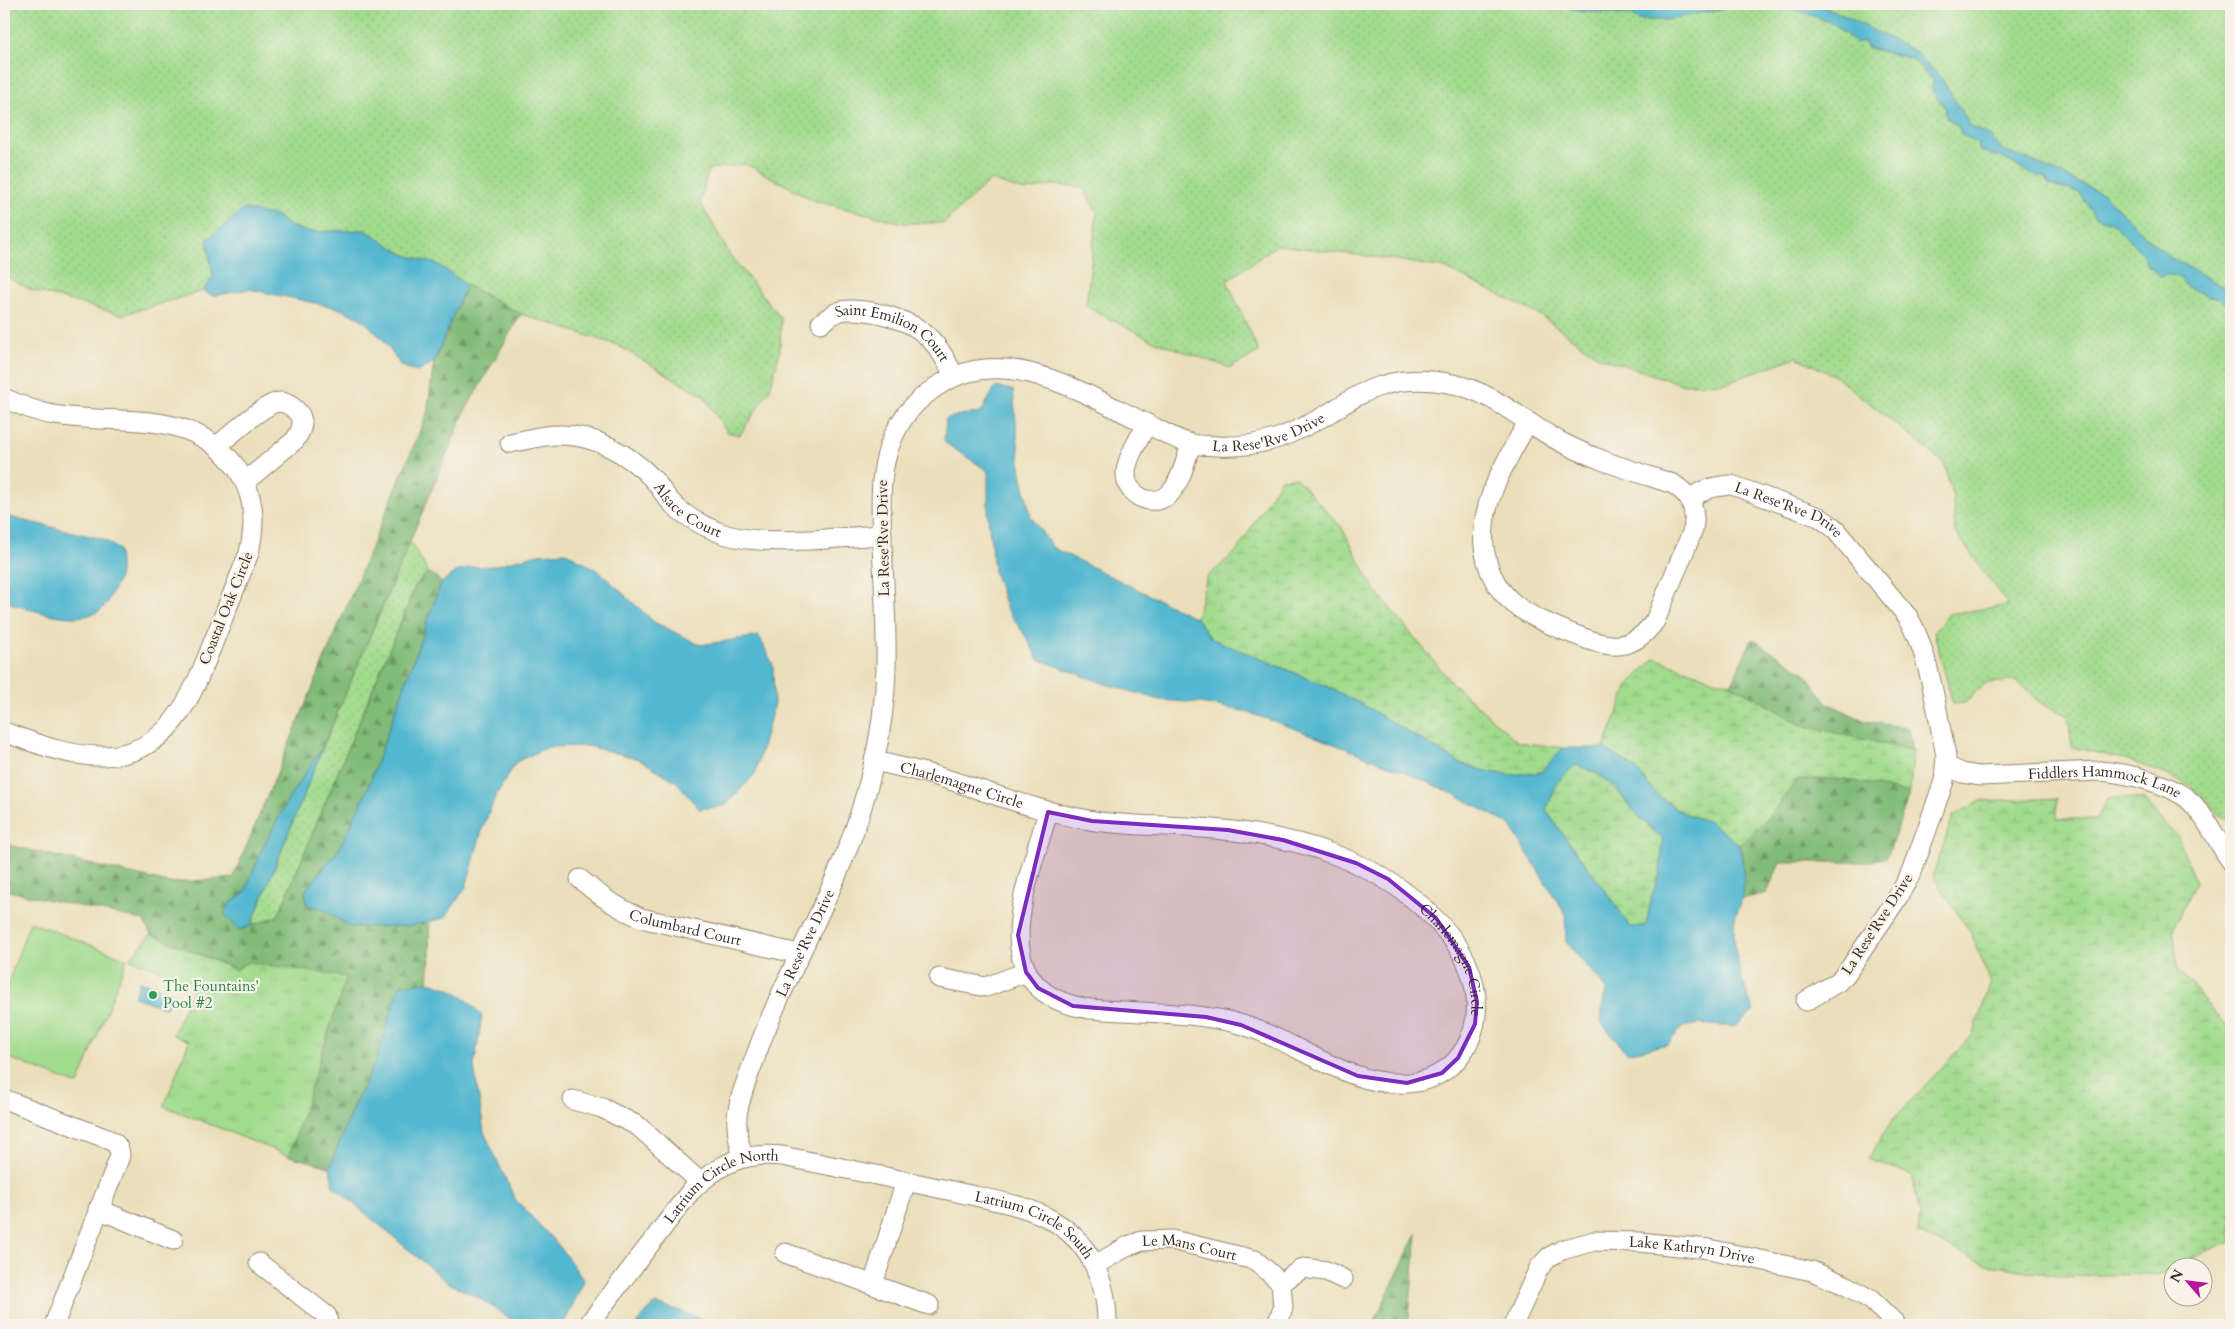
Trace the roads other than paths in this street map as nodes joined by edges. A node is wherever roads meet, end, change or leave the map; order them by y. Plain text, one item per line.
1 (821, 323) dead end
2 (954, 376) junction
3 (4, 398) edge
4 (1528, 422) junction
5 (1148, 424) junction
6 (510, 443) dead end
7 (1191, 444) junction
8 (217, 446) junction
9 (246, 481) junction
10 (1689, 499) junction
11 (882, 535) junction
12 (4, 732) edge
13 (874, 762) junction
14 (1946, 766) junction
15 (1048, 812) junction
16 (2231, 861) edge
17 (580, 879) dead end
18 (799, 954) junction
19 (1026, 972) junction
20 (939, 978) dead end
21 (1806, 1001) dead end
22 (4, 1099) edge
23 (573, 1100) dead end
24 (743, 1157) junction
25 (906, 1181) junction
26 (700, 1182) junction
27 (98, 1209) junction
28 (173, 1240) dead end
29 (785, 1253) dead end
30 (259, 1263) dead end
31 (1095, 1265) junction
32 (1343, 1279) dead end
33 (1281, 1283) junction
34 (873, 1284) junction
35 (930, 1305) dead end
36 (54, 1325) edge
37 (328, 1325) edge
38 (588, 1325) edge
39 (1107, 1325) edge
40 (1277, 1325) edge
41 (1514, 1325) edge
42 (1897, 1325) edge

1 - 2 street, Saint Emilion Court
2 - 5 street, La Rese'Rve Drive
2 - 11 street, La Rese'Rve Drive
3 - 8 street, Coastal Oak Circle
4 - 7 street, La Rese'Rve Drive
4 - 10 street, La Rese'Rve Drive
4 - 10 street
5 - 7 street, La Rese'Rve Drive
5 - 7 street
6 - 11 street, Alsace Court
8 - 9 street, Coastal Oak Circle
8 - 9 street
9 - 12 street, Coastal Oak Circle
10 - 14 street, La Rese'Rve Drive
11 - 13 street, La Rese'Rve Drive
13 - 15 street, Charlemagne Circle
13 - 18 street, La Rese'Rve Drive
14 - 16 street, Fiddlers Hammock Lane
14 - 21 street, La Rese'Rve Drive
15 - 19 street, Charlemagne Circle
15 - 19 street, Charlemagne Circle
17 - 18 street, Columbard Court
18 - 24 street, La Rese'Rve Drive
19 - 20 street
22 - 27 street
23 - 26 street
24 - 25 street, Latrium Circle North
24 - 26 street, Latrium Circle North
25 - 31 street, Latrium Circle South
25 - 34 street
26 - 38 street, Latrium Circle North
27 - 28 street
27 - 36 street
29 - 34 street
30 - 37 street
31 - 33 street, Le Mans Court
31 - 39 street, Latrium Circle South
32 - 33 street
33 - 40 street
34 - 35 street
41 - 42 street, Lake Kathryn Drive

